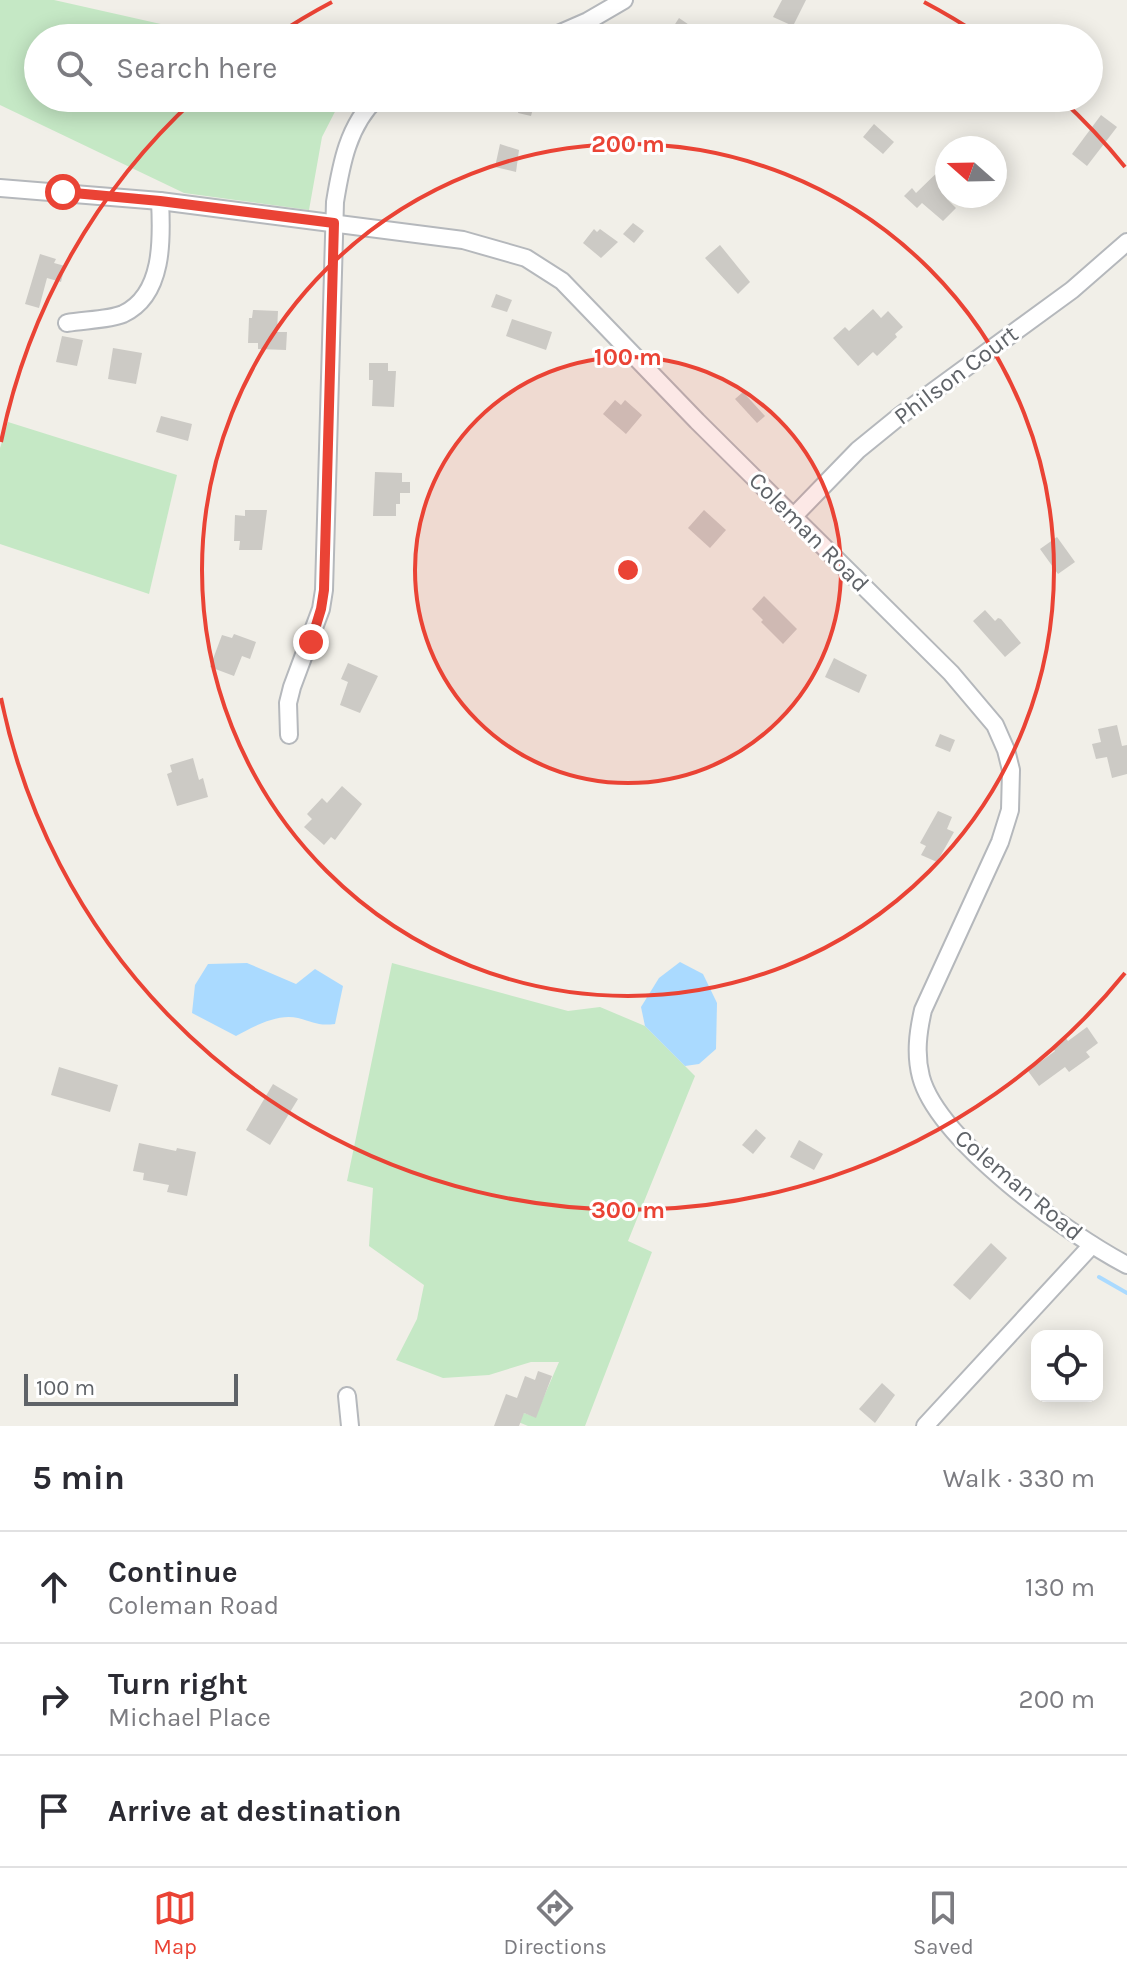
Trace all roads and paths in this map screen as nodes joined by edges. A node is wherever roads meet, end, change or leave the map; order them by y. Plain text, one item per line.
1 (624, 0) edge
2 (581, 24) edge
3 (367, 112) edge
4 (0, 188) edge
5 (160, 201) junction
6 (334, 223) junction
7 (1127, 242) edge
8 (67, 323) dead end
9 (793, 517) junction
10 (289, 735) dead end
11 (1092, 1245) junction
12 (1127, 1265) edge
13 (347, 1396) dead end
14 (350, 1426) edge
15 (925, 1426) edge

1 - 2 street
3 - 6 street
4 - 5 street, Coleman Road
5 - 6 street, Coleman Road
5 - 8 street
6 - 9 street, Coleman Road
6 - 10 street
7 - 9 street, Philson Court
9 - 11 street, Coleman Road
11 - 12 street, Coleman Road
11 - 15 street
13 - 14 street

